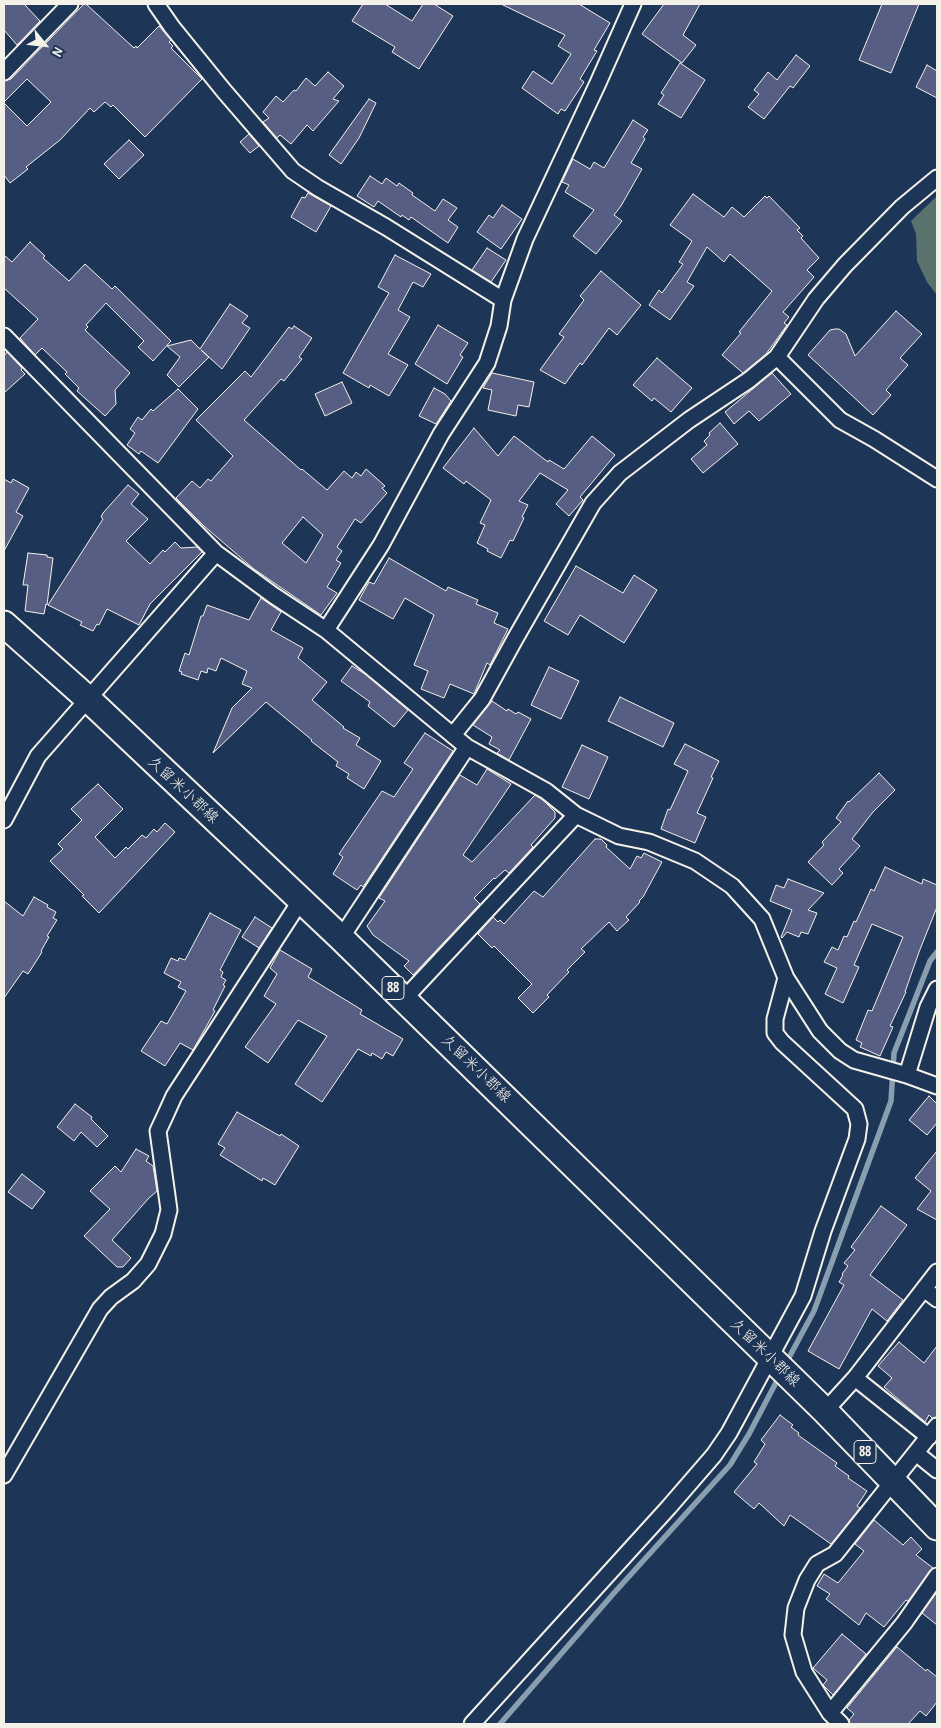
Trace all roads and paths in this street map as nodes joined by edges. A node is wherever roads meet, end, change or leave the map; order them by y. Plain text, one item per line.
1 (70, 4) edge
2 (156, 4) edge
3 (633, 4) edge
4 (4, 72) edge
5 (937, 178) edge
6 (503, 300) junction
7 (4, 336) edge
8 (777, 357) junction
9 (937, 479) edge
10 (216, 553) junction
11 (4, 624) edge
12 (326, 630) junction
13 (87, 698) junction
14 (453, 735) junction
15 (467, 747) junction
16 (576, 815) junction
17 (4, 820) edge
18 (300, 900) junction
19 (342, 938) junction
20 (786, 978) junction
21 (937, 989) edge
22 (404, 999) junction
23 (898, 1072) junction
24 (937, 1086) edge
25 (937, 1272) edge
26 (924, 1289) junction
27 (937, 1299) edge
28 (778, 1366) junction
29 (855, 1378) junction
30 (825, 1412) junction
31 (933, 1431) edge
32 (916, 1453) junction
33 (937, 1470) edge
34 (4, 1475) edge
35 (894, 1482) junction
36 (937, 1527) edge
37 (937, 1576) edge
38 (830, 1713) junction
39 (472, 1724) edge
40 (841, 1724) edge

1 - 4 street
2 - 6 street
3 - 6 street
5 - 8 street
6 - 12 street
7 - 10 street
8 - 9 street
8 - 14 street
10 - 12 street
10 - 13 street
11 - 13 main road, 久留米小郡線 / 88
12 - 14 street
13 - 17 street
13 - 18 main road, 久留米小郡線 / 88
14 - 15 street
15 - 16 street
15 - 19 street
16 - 20 street
16 - 22 street
18 - 19 main road, 久留米小郡線 / 88
18 - 34 street
19 - 22 main road, 久留米小郡線 / 88
20 - 23 street
20 - 28 street
21 - 23 street
22 - 28 main road, 久留米小郡線 / 88
23 - 24 street
25 - 26 street
26 - 27 street
26 - 29 street
28 - 30 main road, 久留米小郡線 / 88
28 - 39 street
29 - 30 street
29 - 31 street
30 - 35 main road, 久留米小郡線 / 88
31 - 32 street
32 - 33 street
32 - 35 street
35 - 36 main road, 久留米小郡線 / 88
35 - 38 street
37 - 38 street
38 - 40 street

